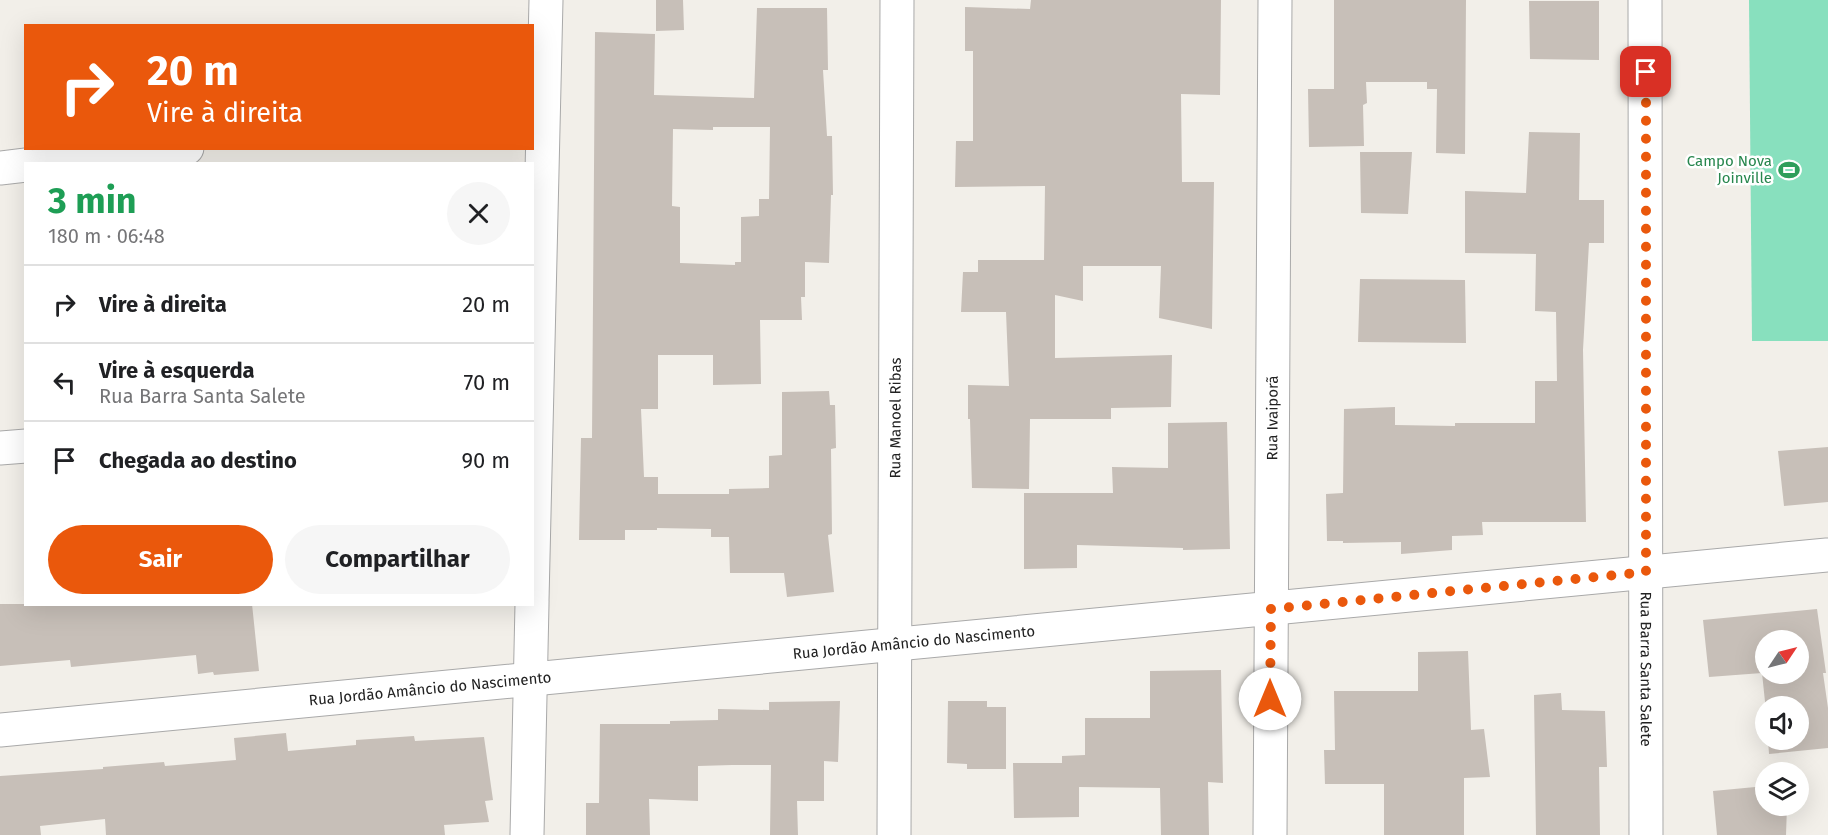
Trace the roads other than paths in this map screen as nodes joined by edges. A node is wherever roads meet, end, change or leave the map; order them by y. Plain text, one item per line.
1 (546, 0) edge
2 (897, 0) edge
3 (1275, 0) edge
4 (1645, 0) edge
5 (538, 112) edge
6 (169, 150) edge
7 (60, 162) edge
8 (24, 165) edge
9 (0, 168) edge
10 (535, 398) edge
11 (24, 446) edge
12 (0, 448) edge
13 (534, 466) edge
14 (1827, 555) edge
15 (1646, 572) junction
16 (532, 606) edge
17 (1271, 609) junction
18 (895, 646) junction
19 (531, 679) junction
20 (0, 730) edge
21 (527, 835) edge
22 (894, 835) edge
23 (1270, 835) edge
24 (1646, 835) edge

1 - 5 street
2 - 18 street, Rua Manoel Ribas
3 - 17 street, Rua Ivaiporã
4 - 15 street, Rua Barra Santa Salete
5 - 10 street
6 - 7 street
8 - 9 street
10 - 13 street
11 - 12 street
14 - 15 street, Rua Jordão Amâncio do Nascimento
15 - 17 street, Rua Jordão Amâncio do Nascimento
15 - 24 street, Rua Barra Santa Salete
16 - 19 street
17 - 18 street, Rua Jordão Amâncio do Nascimento
17 - 23 street, Rua Ivaiporã
18 - 19 street, Rua Jordão Amâncio do Nascimento
18 - 22 street, Rua Manoel Ribas
19 - 20 street, Rua Jordão Amâncio do Nascimento
19 - 21 street

